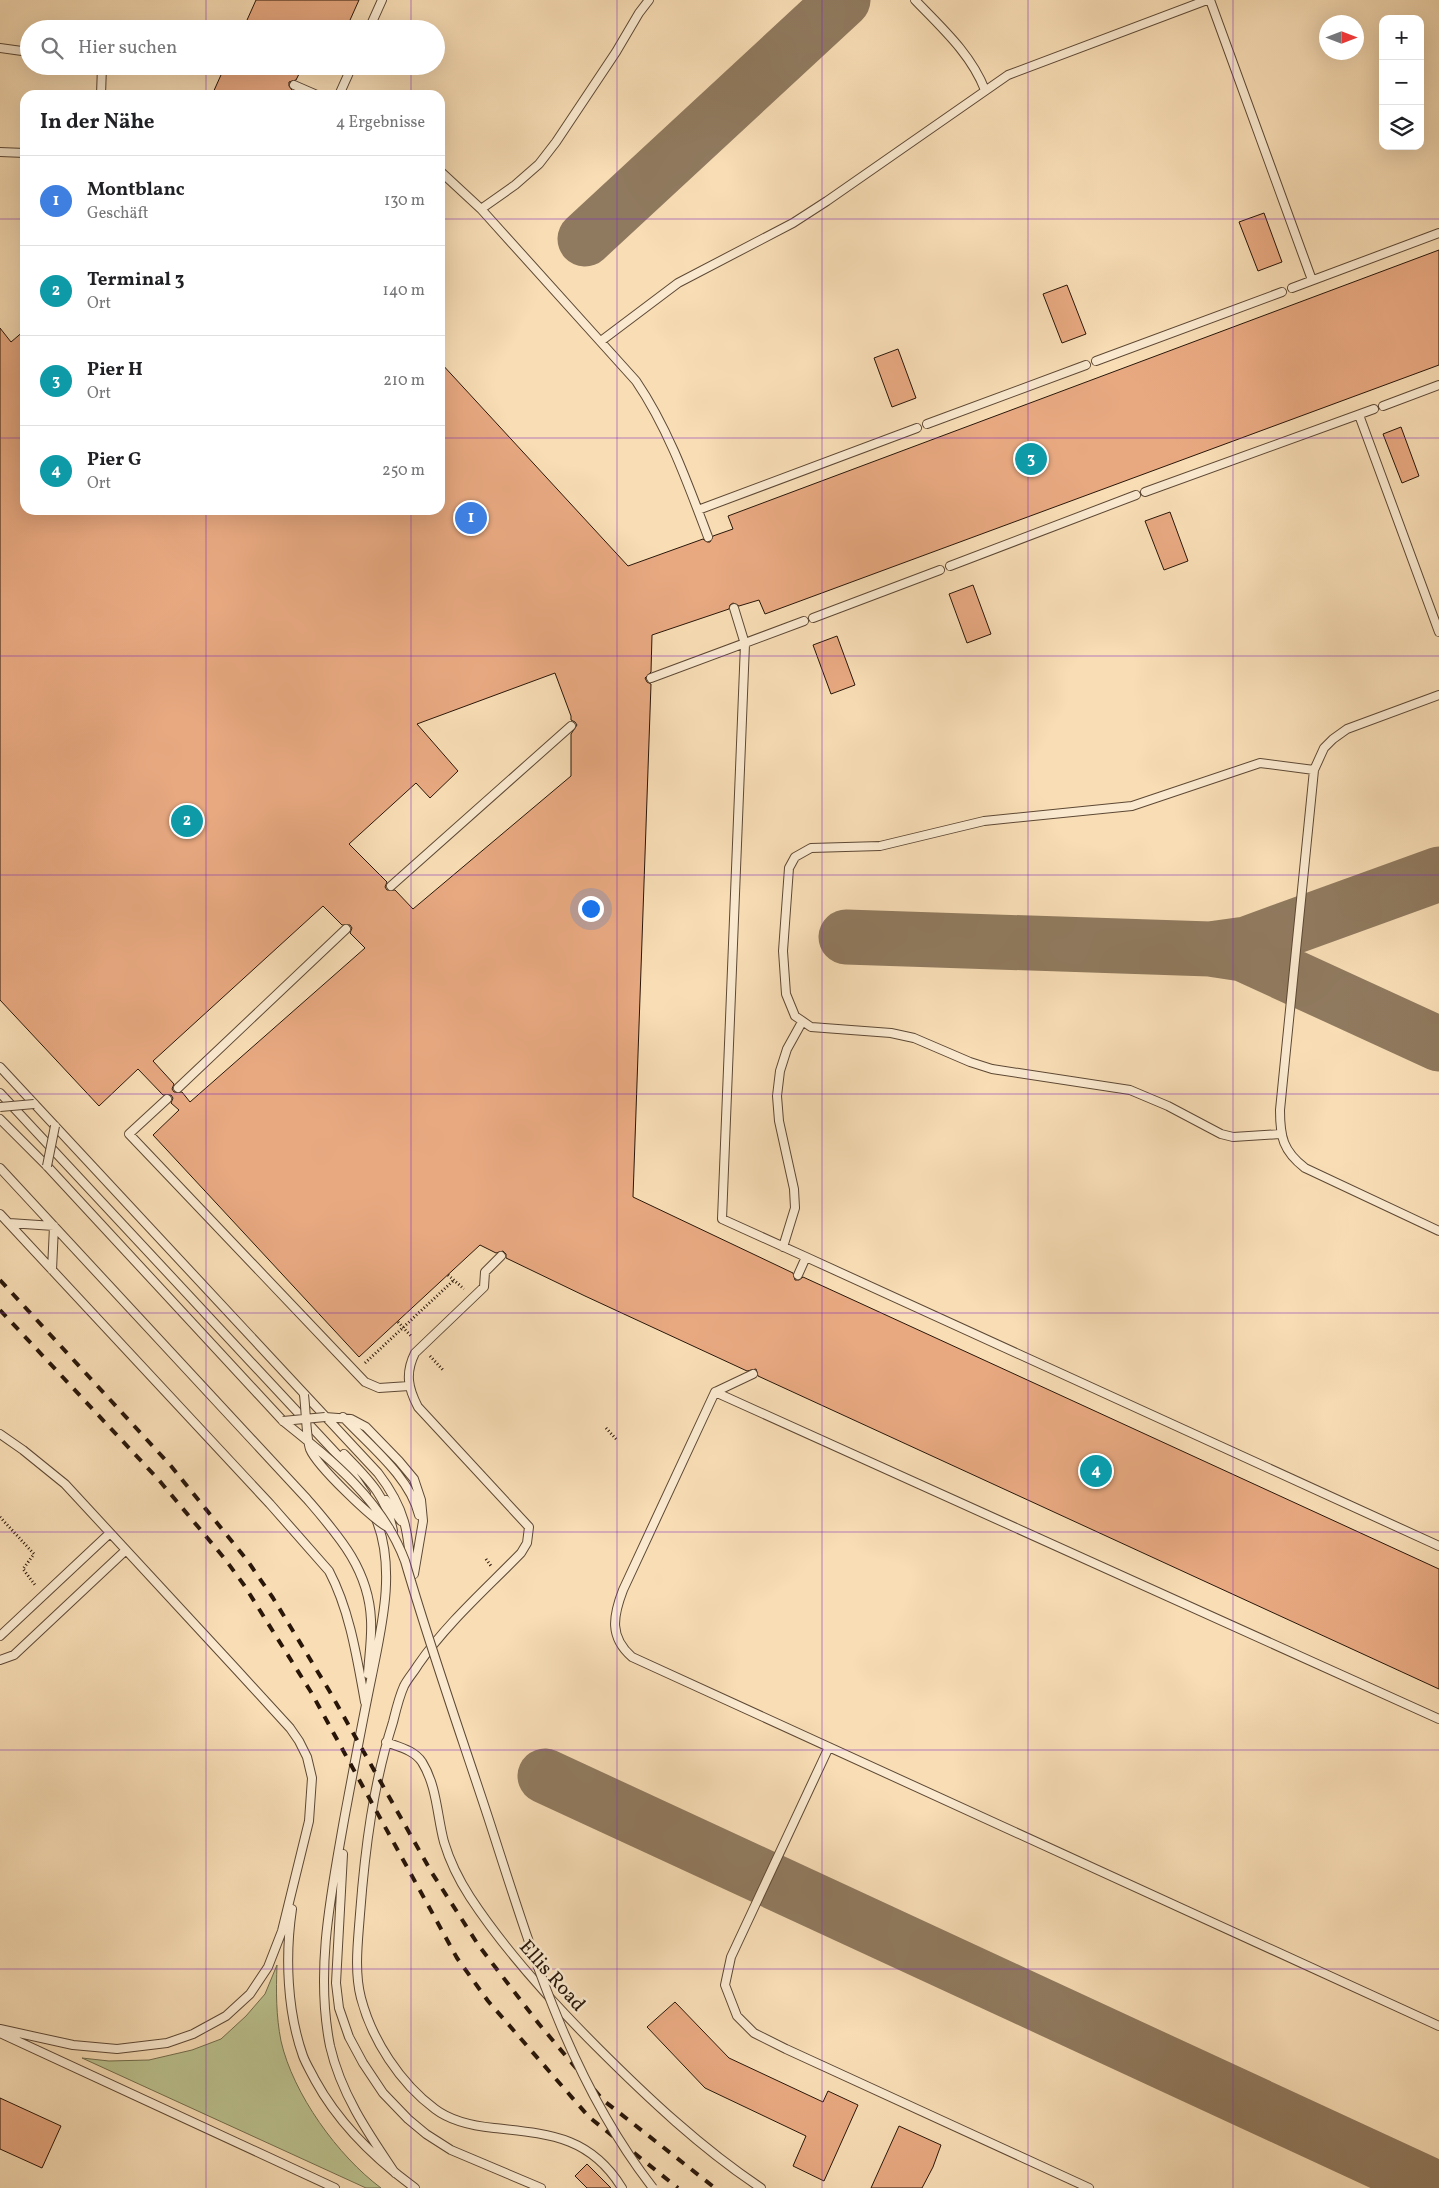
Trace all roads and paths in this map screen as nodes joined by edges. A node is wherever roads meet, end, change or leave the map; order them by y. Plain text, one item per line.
1 (382, 0) edge
2 (650, 0) edge
3 (915, 0) edge
4 (1208, 0) edge
5 (373, 20) edge
6 (0, 48) edge
7 (20, 51) edge
8 (102, 75) edge
9 (348, 75) edge
10 (294, 85) dead end
11 (101, 90) edge
12 (306, 90) edge
13 (341, 90) edge
14 (985, 90) junction
15 (0, 152) edge
16 (20, 153) edge
17 (445, 176) edge
18 (481, 209) junction
19 (1439, 233) edge
20 (1312, 280) junction
21 (1292, 288) dead end
22 (1282, 292) dead end
23 (601, 341) junction
24 (1096, 361) dead end
25 (1086, 365) dead end
26 (1439, 385) edge
27 (1383, 406) dead end
28 (1374, 409) dead end
29 (1359, 415) junction
30 (926, 424) dead end
31 (917, 428) dead end
32 (1145, 492) dead end
33 (1136, 495) dead end
34 (698, 510) junction
35 (708, 537) dead end
36 (950, 566) dead end
37 (940, 570) dead end
38 (734, 608) dead end
39 (813, 618) dead end
40 (804, 620) dead end
41 (1439, 632) edge
42 (745, 644) junction
43 (651, 678) dead end
44 (1439, 695) edge
45 (571, 726) dead end
46 (1314, 770) junction
47 (391, 886) dead end
48 (346, 929) dead end
49 (802, 1022) junction
50 (0, 1067) edge
51 (178, 1088) dead end
52 (0, 1093) edge
53 (167, 1098) dead end
54 (34, 1104) junction
55 (0, 1107) edge
56 (0, 1119) edge
57 (55, 1126) junction
58 (1280, 1134) junction
59 (47, 1166) junction
60 (0, 1168) edge
61 (0, 1214) edge
62 (9, 1223) junction
63 (54, 1226) junction
64 (1439, 1231) edge
65 (783, 1247) junction
66 (501, 1256) dead end
67 (806, 1257) junction
68 (52, 1270) junction
69 (798, 1275) dead end
70 (454, 1280) dead end
71 (754, 1374) dead end
72 (365, 1382) junction
73 (409, 1386) junction
74 (715, 1392) junction
75 (304, 1395) junction
76 (324, 1417) junction
77 (307, 1419) junction
78 (283, 1421) junction
79 (606, 1428) dead end
80 (0, 1434) edge
81 (617, 1440) dead end
82 (309, 1442) junction
83 (377, 1489) junction
84 (0, 1517) edge
85 (393, 1531) junction
86 (408, 1531) junction
87 (110, 1533) junction
88 (1439, 1546) edge
89 (126, 1550) junction
90 (412, 1583) junction
91 (29, 1591) dead end
92 (0, 1636) edge
93 (0, 1660) edge
94 (366, 1706) junction
95 (1439, 1719) edge
96 (386, 1742) junction
97 (829, 1747) junction
98 (345, 1816) junction
99 (298, 1870) junction
100 (1439, 2026) edge
101 (0, 2028) edge
102 (0, 2032) edge
103 (395, 2173) junction
104 (335, 2188) edge
105 (415, 2188) edge
106 (542, 2188) edge
107 (622, 2188) edge
108 (653, 2188) edge
109 (761, 2188) edge
110 (1088, 2188) edge

1 - 5 lane
2 - 18 lane
3 - 14 lane
4 - 14 lane
4 - 20 lane
6 - 7 lane
8 - 11 lane
9 - 13 lane
10 - 12 lane
14 - 23 lane
15 - 16 lane
17 - 18 lane
18 - 23 lane
19 - 20 lane
20 - 21 lane
22 - 24 lane
23 - 34 lane
25 - 30 lane
26 - 27 lane
28 - 29 lane
29 - 32 lane
29 - 41 lane
31 - 34 lane
33 - 36 lane
34 - 35 lane
37 - 39 lane
38 - 42 lane
40 - 42 lane
42 - 43 lane
42 - 65 lane
44 - 46 lane
45 - 47 lane
46 - 49 lane
46 - 58 lane
48 - 51 lane
49 - 58 lane
49 - 65 lane
50 - 54 lane
52 - 94 lane
53 - 72 lane
54 - 55 lane, bridge
54 - 57 lane
56 - 59 lane
57 - 59 lane, bridge
57 - 75 lane
58 - 64 lane
59 - 78 lane
60 - 63 lane
61 - 62 lane
62 - 63 lane
62 - 68 lane
63 - 68 lane
63 - 94 lane
65 - 67 lane
66 - 73 lane
67 - 69 lane
67 - 88 lane
68 - 94 lane
70 - 72 path
71 - 74 lane
72 - 73 lane
73 - 96 lane
74 - 95 lane
74 - 97 lane
75 - 76 lane
75 - 77 lane, bridge
76 - 77 lane, bridge
76 - 86 lane
76 - 90 lane
77 - 78 lane, bridge
77 - 82 lane, bridge
77 - 83 lane
78 - 82 lane, bridge
79 - 81 path
80 - 87 lane
82 - 85 lane, bridge
82 - 85 lane, bridge
83 - 85 lane
83 - 86 lane
84 - 91 path
85 - 90 lane, bridge
86 - 90 lane, bridge
87 - 89 lane
87 - 92 lane
89 - 93 lane
89 - 99 lane
90 - 108 lane, bridge
94 - 98 lane
96 - 107 lane
96 - 109 lane, Ellis Road
97 - 100 lane
97 - 110 lane
98 - 103 lane
98 - 106 lane
99 - 101 lane
99 - 103 lane
102 - 104 lane
103 - 105 lane

